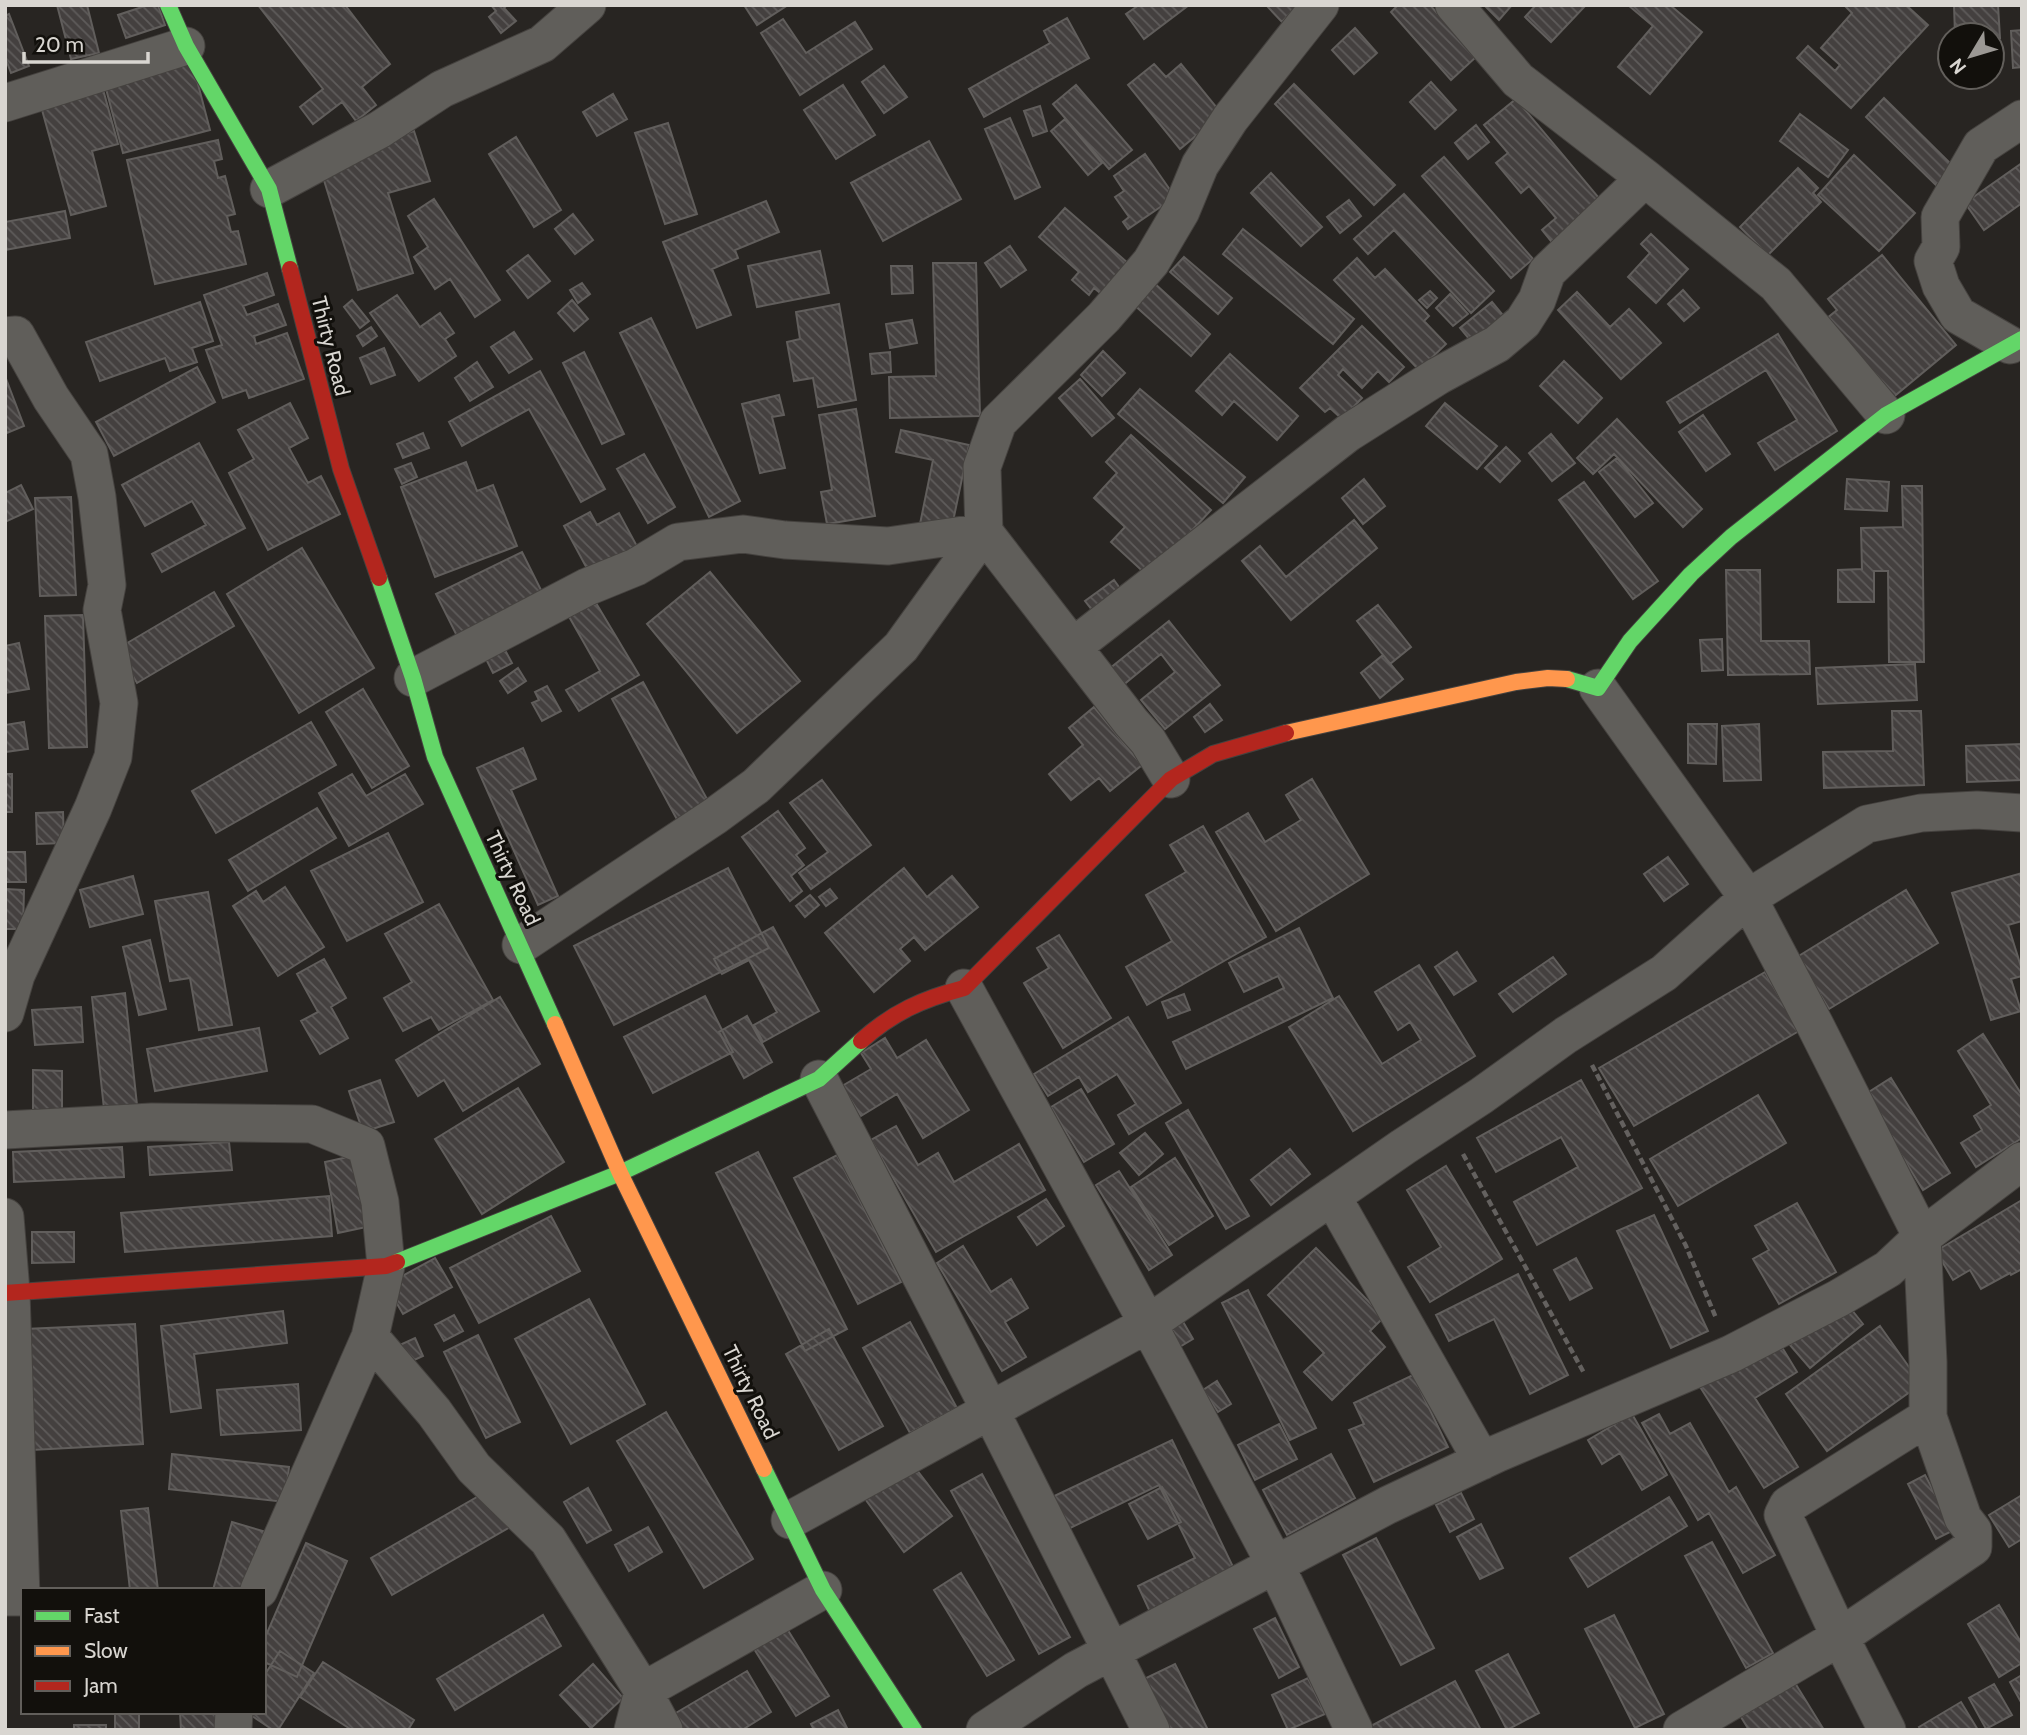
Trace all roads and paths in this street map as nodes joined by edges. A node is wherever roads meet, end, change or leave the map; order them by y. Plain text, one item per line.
1 (169, 5) edge
2 (587, 5) edge
3 (1320, 5) edge
4 (1454, 5) edge
5 (186, 46) junction
6 (5, 103) edge
7 (2022, 119) edge
8 (1646, 178) junction
9 (270, 189) junction
10 (5, 336) edge
11 (2016, 342) edge
12 (1886, 415) junction
13 (984, 532) junction
14 (1074, 646) junction
15 (413, 678) junction
16 (1598, 688) junction
17 (1171, 779) junction
18 (2022, 813) edge
19 (1748, 898) junction
20 (521, 945) junction
21 (964, 988) junction
22 (5, 1013) edge
23 (1566, 1035) junction
24 (819, 1079) junction
25 (1444, 1120) junction
26 (5, 1130) edge
27 (2022, 1160) edge
28 (620, 1173) junction
29 (1332, 1196) junction
30 (5, 1217) edge
31 (1922, 1237) junction
32 (386, 1266) junction
33 (8, 1292) edge
34 (1148, 1324) junction
35 (370, 1337) junction
36 (1731, 1354) junction
37 (1603, 1407) junction
38 (990, 1410) junction
39 (1928, 1417) junction
40 (1482, 1461) junction
41 (790, 1520) junction
42 (1276, 1566) junction
43 (261, 1588) edge
44 (823, 1590) junction
45 (5, 1597) edge
46 (1840, 1637) junction
47 (1111, 1652) junction
48 (643, 1691) junction
49 (633, 1730) edge
50 (664, 1730) edge
51 (914, 1730) edge
52 (985, 1730) edge
53 (1151, 1730) edge
54 (1354, 1730) edge
55 (1682, 1730) edge
56 (1887, 1730) edge

1 - 5 street, Thirty Road
2 - 9 street
3 - 13 street
4 - 8 street
5 - 6 street
5 - 9 street, Thirty Road
7 - 11 street
8 - 12 street
8 - 14 street
9 - 15 street, Thirty Road
10 - 22 street
11 - 12 street
12 - 16 street
13 - 14 street
13 - 15 street
13 - 20 street
14 - 17 street
15 - 20 street, Thirty Road
16 - 17 street
16 - 19 street
17 - 21 street
18 - 19 street
19 - 23 street
19 - 31 street
20 - 28 street, Thirty Road
21 - 24 street
21 - 34 street
23 - 25 street
23 - 36 path
24 - 28 street
24 - 38 street
25 - 29 street
25 - 37 path
26 - 32 street
27 - 31 street
28 - 32 street
28 - 41 street, Thirty Road
29 - 34 street
29 - 40 street
30 - 33 street
31 - 36 street
31 - 39 street
32 - 33 street
32 - 35 street
33 - 45 street
34 - 38 street
34 - 42 street
35 - 43 street
35 - 48 street
36 - 37 street
37 - 40 street
38 - 41 street
38 - 47 street
39 - 46 street
39 - 46 street
40 - 42 street
41 - 44 street, Thirty Road
42 - 47 street
42 - 54 street
44 - 48 street
44 - 51 street, Thirty Road
46 - 55 street
46 - 56 street
47 - 52 street
47 - 53 street
48 - 49 street
48 - 50 street

